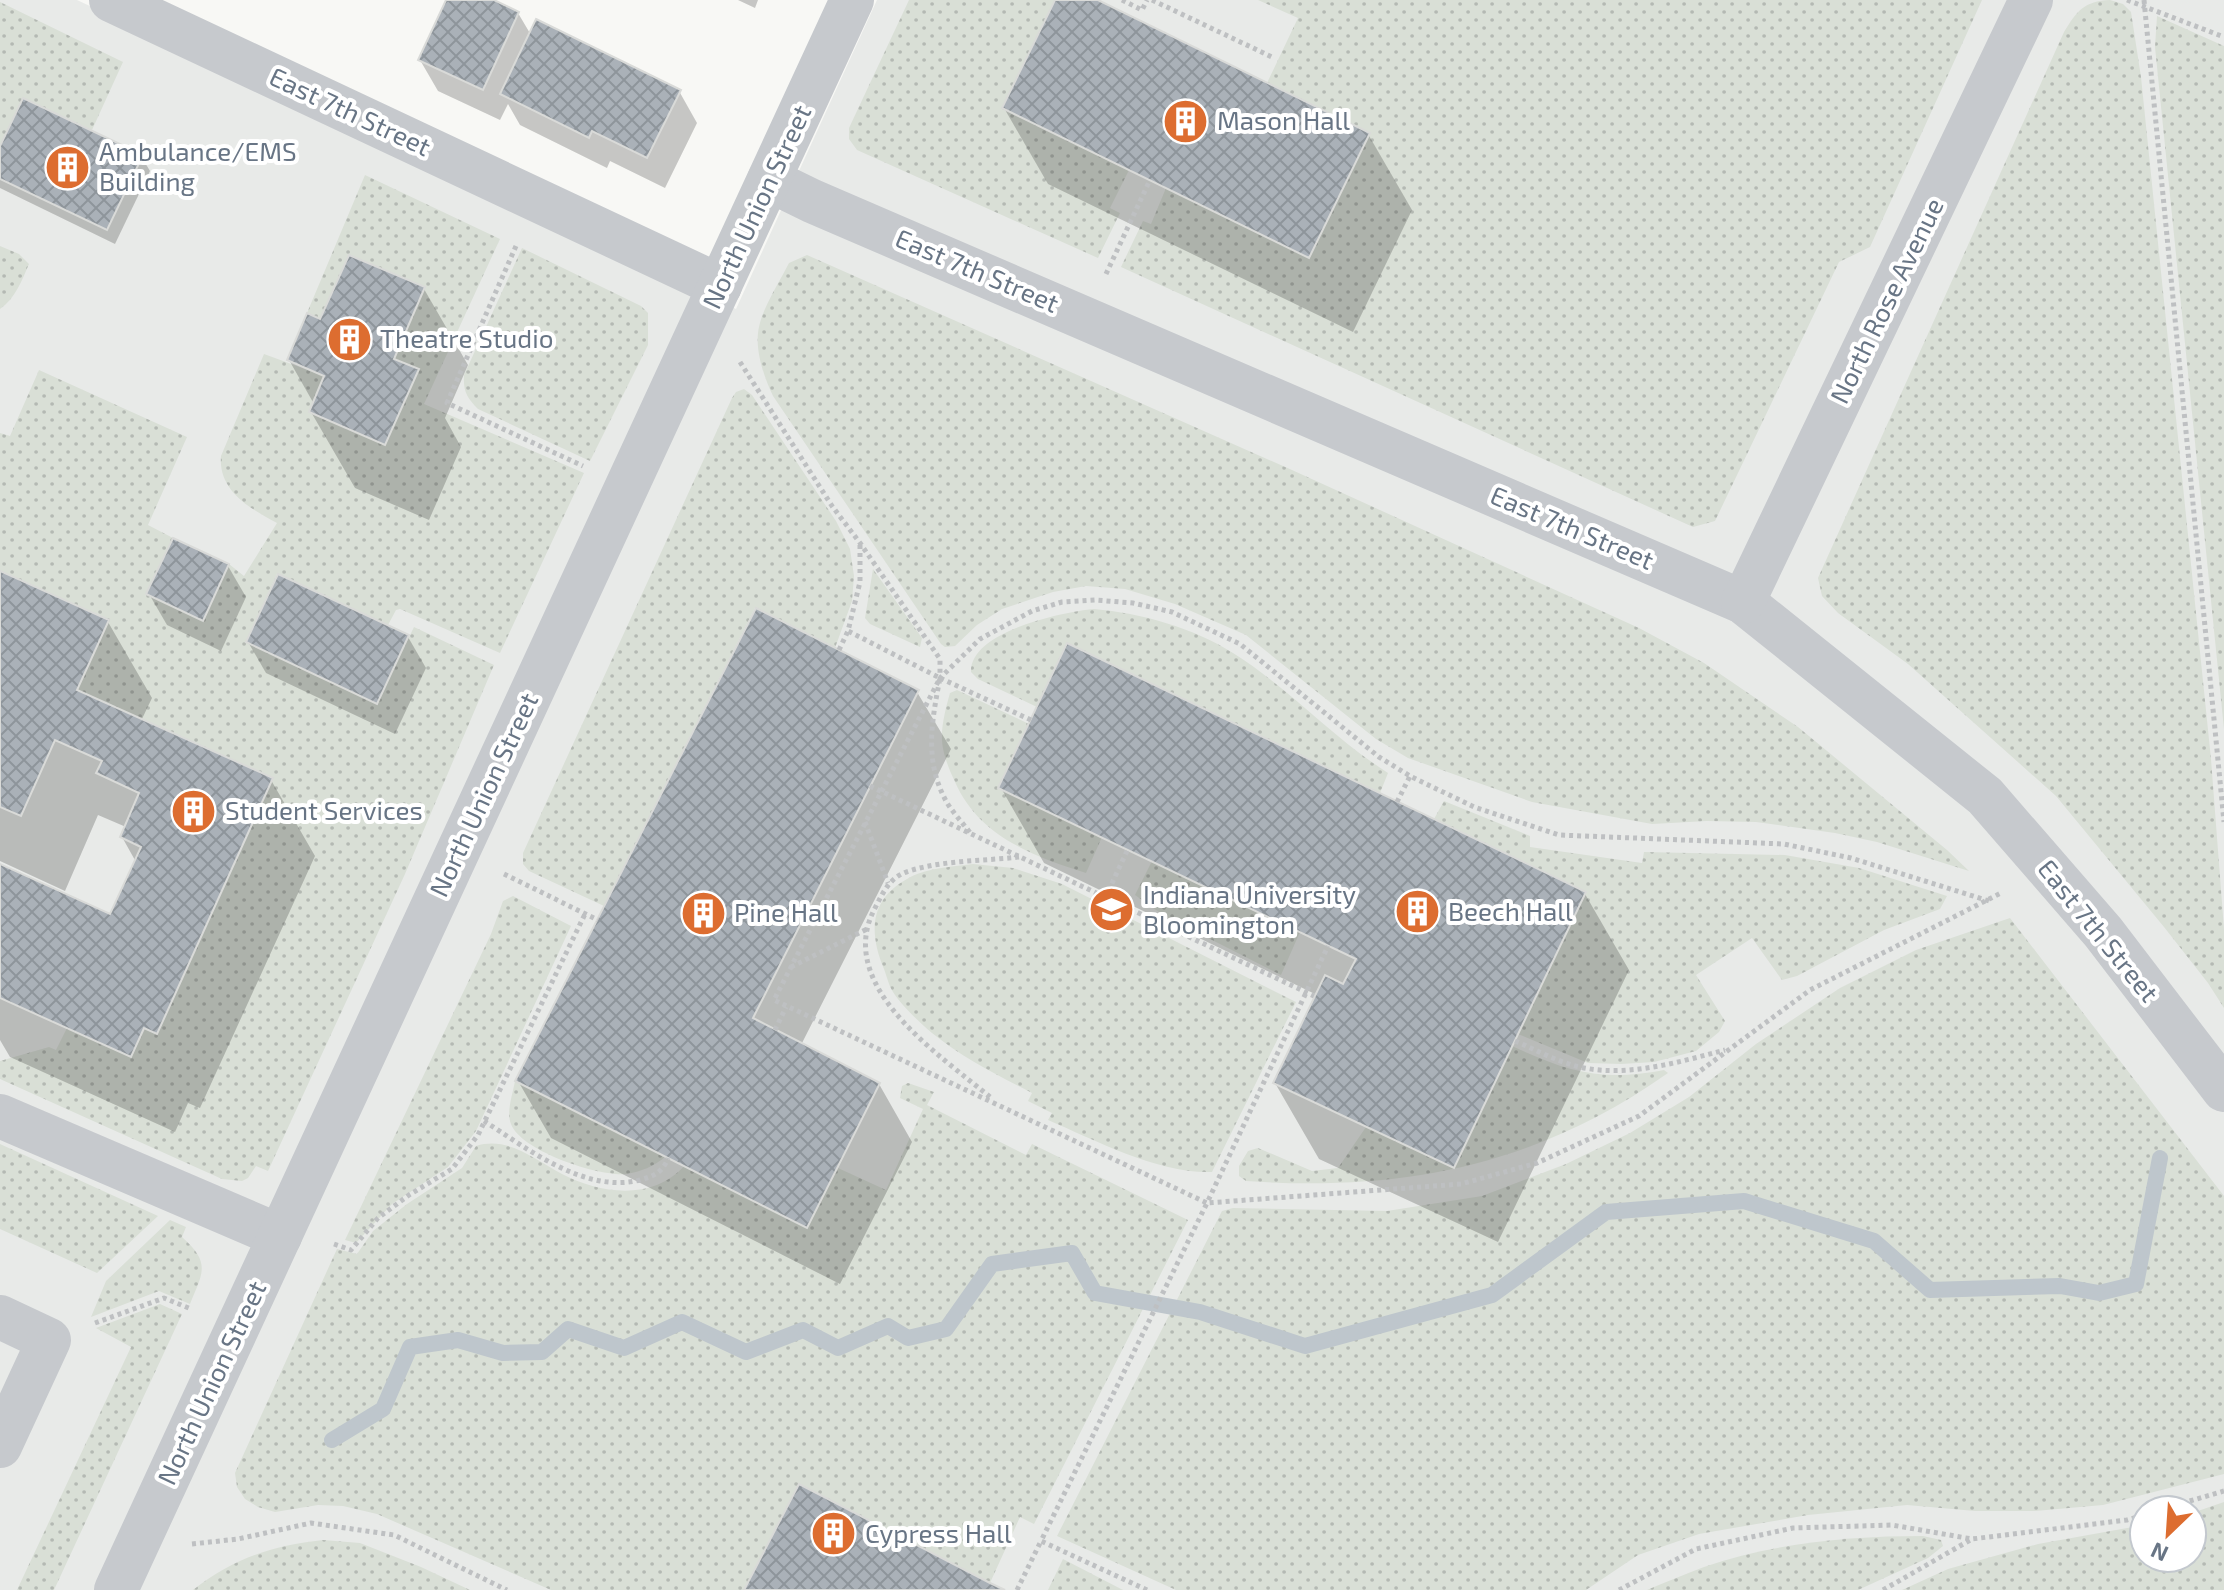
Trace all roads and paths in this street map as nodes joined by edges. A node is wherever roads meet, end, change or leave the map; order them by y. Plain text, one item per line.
1 (111, 0) edge
2 (852, 0) edge
3 (1122, 0) edge
4 (1149, 0) edge
5 (2031, 0) edge
6 (2127, 0) edge
7 (2144, 0) edge
8 (2145, 8) junction
9 (2224, 37) edge
10 (1272, 57) dead end
11 (769, 180) junction
12 (1150, 180) dead end
13 (521, 234) dead end
14 (1104, 278) dead end
15 (720, 286) junction
16 (739, 360) dead end
17 (627, 486) junction
18 (860, 543) junction
19 (1743, 602) junction
20 (848, 631) junction
21 (839, 650) dead end
22 (940, 678) junction
23 (1031, 720) dead end
24 (1410, 776) junction
25 (870, 786) dead end
26 (881, 792) junction
27 (1397, 802) dead end
28 (865, 822) junction
29 (2224, 822) edge
30 (972, 835) junction
31 (1128, 849) dead end
32 (1019, 857) junction
33 (504, 874) dead end
34 (888, 883) junction
35 (2001, 893) dead end
36 (1105, 898) junction
37 (1989, 901) junction
38 (585, 914) junction
39 (598, 920) dead end
40 (867, 928) junction
41 (1328, 946) dead end
42 (791, 967) junction
43 (1306, 993) junction
44 (764, 995) dead end
45 (1314, 996) dead end
46 (774, 1000) junction
47 (786, 1007) junction
48 (775, 1030) dead end
49 (1515, 1041) dead end
50 (1730, 1049) junction
51 (2224, 1090) edge
52 (997, 1103) junction
53 (0, 1116) edge
54 (484, 1121) junction
55 (668, 1158) dead end
56 (1207, 1203) junction
57 (280, 1236) junction
58 (334, 1244) dead end
59 (191, 1309) dead end
60 (0, 1317) edge
61 (49, 1340) junction
62 (0, 1446) edge
63 (2128, 1520) edge
64 (1972, 1539) junction
65 (1041, 1541) junction
66 (124, 1572) edge
67 (507, 1590) edge
68 (1017, 1590) edge
69 (1147, 1590) edge
70 (1619, 1590) edge
71 (1883, 1590) edge

1 - 15 street, East 7th Street
2 - 11 street, North Union Street
3 - 4 path
4 - 10 path
5 - 19 street, North Rose Avenue
6 - 8 path
7 - 8 path
8 - 9 path
8 - 29 path
11 - 15 street, North Union Street
11 - 19 street, East 7th Street
12 - 14 path
13 - 17 path
15 - 17 street, North Union Street
16 - 18 path
17 - 57 street, North Union Street
18 - 20 path
18 - 22 path
19 - 51 street, East 7th Street
20 - 21 path
20 - 22 path
22 - 23 path
22 - 24 path
22 - 26 path
22 - 30 path
24 - 27 path
24 - 37 path
25 - 26 path
26 - 28 path
26 - 30 path
28 - 34 path
28 - 42 path
30 - 32 path
31 - 36 path
32 - 34 path
32 - 36 path
33 - 38 path
34 - 40 path
35 - 37 path
36 - 43 path
37 - 50 path
38 - 39 path
38 - 54 path
40 - 42 path
40 - 52 path
41 - 43 path
42 - 46 path
43 - 45 path
43 - 56 path
44 - 46 path
46 - 47 path
47 - 48 path
47 - 52 path
49 - 50 path
50 - 56 path
52 - 56 path
53 - 57 street
54 - 55 path
54 - 58 path
56 - 65 path
57 - 66 street, North Union Street
59 - 61 path
60 - 61 street
61 - 62 street
63 - 64 path
64 - 70 path
64 - 71 path
65 - 68 path
65 - 69 path
66 - 67 path

